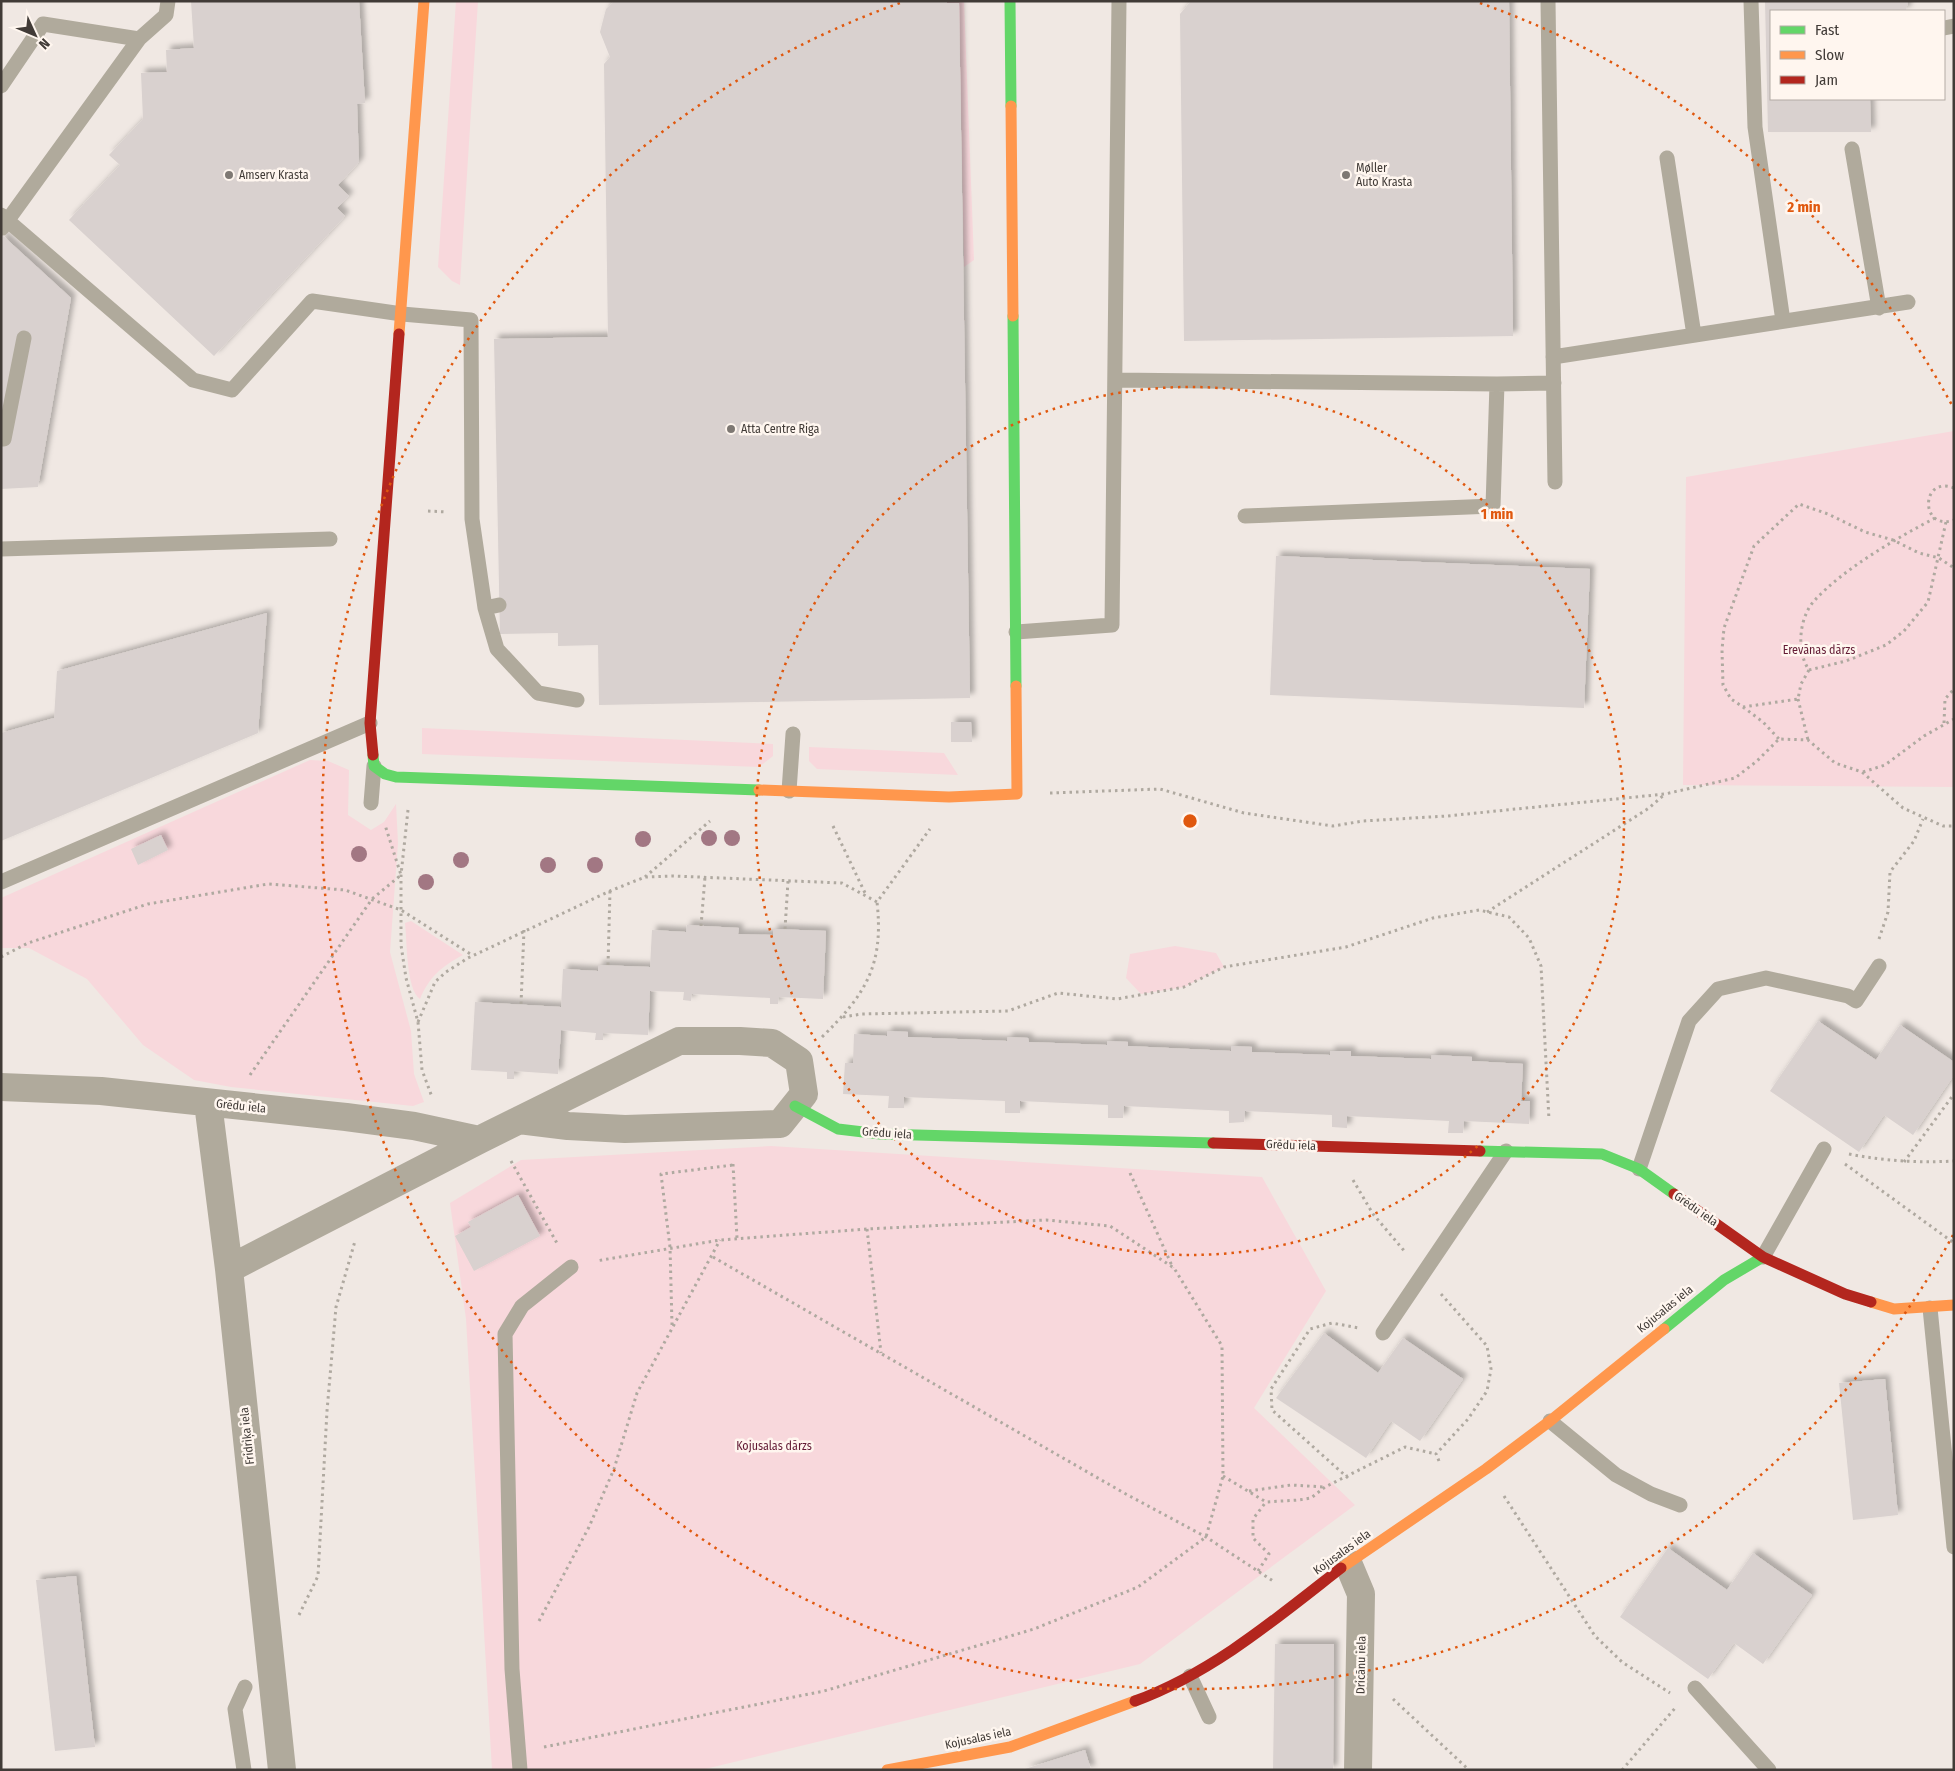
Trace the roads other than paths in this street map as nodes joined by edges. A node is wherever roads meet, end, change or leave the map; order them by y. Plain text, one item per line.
1 (168, 1) edge
2 (424, 1) edge
3 (1010, 1) edge
4 (1119, 1) edge
5 (1548, 1) edge
6 (1751, 1) edge
7 (139, 39) junction
8 (1, 86) edge
9 (1852, 148) dead end
10 (1667, 158) dead end
11 (3, 221) edge
12 (1908, 302) dead end
13 (1879, 308) junction
14 (402, 314) junction
15 (1783, 321) junction
16 (1694, 335) junction
17 (24, 338) dead end
18 (1553, 357) junction
19 (1115, 380) junction
20 (1554, 382) junction
21 (1497, 384) junction
22 (1, 439) edge
23 (1555, 482) dead end
24 (1245, 516) dead end
25 (330, 539) dead end
26 (1, 549) edge
27 (1016, 632) junction
28 (577, 700) dead end
29 (370, 723) junction
30 (794, 734) dead end
31 (374, 766) junction
32 (788, 791) junction
33 (372, 803) road end
34 (1, 882) edge
35 (1879, 966) road end
36 (1, 1087) edge
37 (219, 1104) junction
38 (795, 1106) junction
39 (498, 1130) junction
40 (1824, 1149) road end
41 (1506, 1151) junction
42 (1638, 1169) junction
43 (1764, 1256) junction
44 (571, 1267) road end
45 (229, 1269) junction
46 (1954, 1305) edge
47 (1930, 1308) junction
48 (1383, 1333) road end
49 (1550, 1421) junction
50 (1680, 1505) dead end
51 (1954, 1547) edge
52 (1348, 1563) junction
53 (1190, 1676) junction
54 (245, 1687) dead end
55 (1695, 1688) road end
56 (1209, 1717) dead end
57 (244, 1770) edge
58 (282, 1770) edge
59 (520, 1770) edge
60 (887, 1770) edge
61 (1358, 1770) edge
62 (1769, 1770) edge

1 - 7 lane
2 - 14 street
3 - 27 street
4 - 19 lane
5 - 18 lane
6 - 15 lane
7 - 8 lane
7 - 11 lane
9 - 13 lane
10 - 16 lane
11 - 14 lane
12 - 13 lane
13 - 15 lane
14 - 28 lane
14 - 29 street
15 - 16 lane
16 - 18 lane
17 - 22 lane
18 - 20 lane
19 - 21 lane
19 - 27 lane
20 - 21 lane
20 - 23 lane
21 - 24 lane
25 - 26 lane
27 - 32 street
29 - 31 street
29 - 34 lane
30 - 32 lane
31 - 32 street
31 - 33 lane
35 - 42 lane
36 - 37 street, Grēdu iela
37 - 39 street, Grēdu iela
37 - 45 street, Fridriķa iela
38 - 39 street, Grēdu iela
38 - 39 street, Grēdu iela
38 - 41 street, Grēdu iela
39 - 45 street, Grēdu iela
40 - 43 lane
41 - 42 street, Grēdu iela
41 - 48 lane
42 - 43 street, Grēdu iela
43 - 47 street, Grēdu iela
43 - 49 street, Kojusalas iela
44 - 59 lane
45 - 58 street, Fridriķa iela
46 - 47 street, Grēdu iela
47 - 51 lane
49 - 50 lane
49 - 52 street, Kojusalas iela
52 - 53 street, Kojusalas iela
52 - 61 street, Dricānu iela
53 - 56 lane
53 - 60 street, Kojusalas iela
54 - 57 lane
55 - 62 lane

